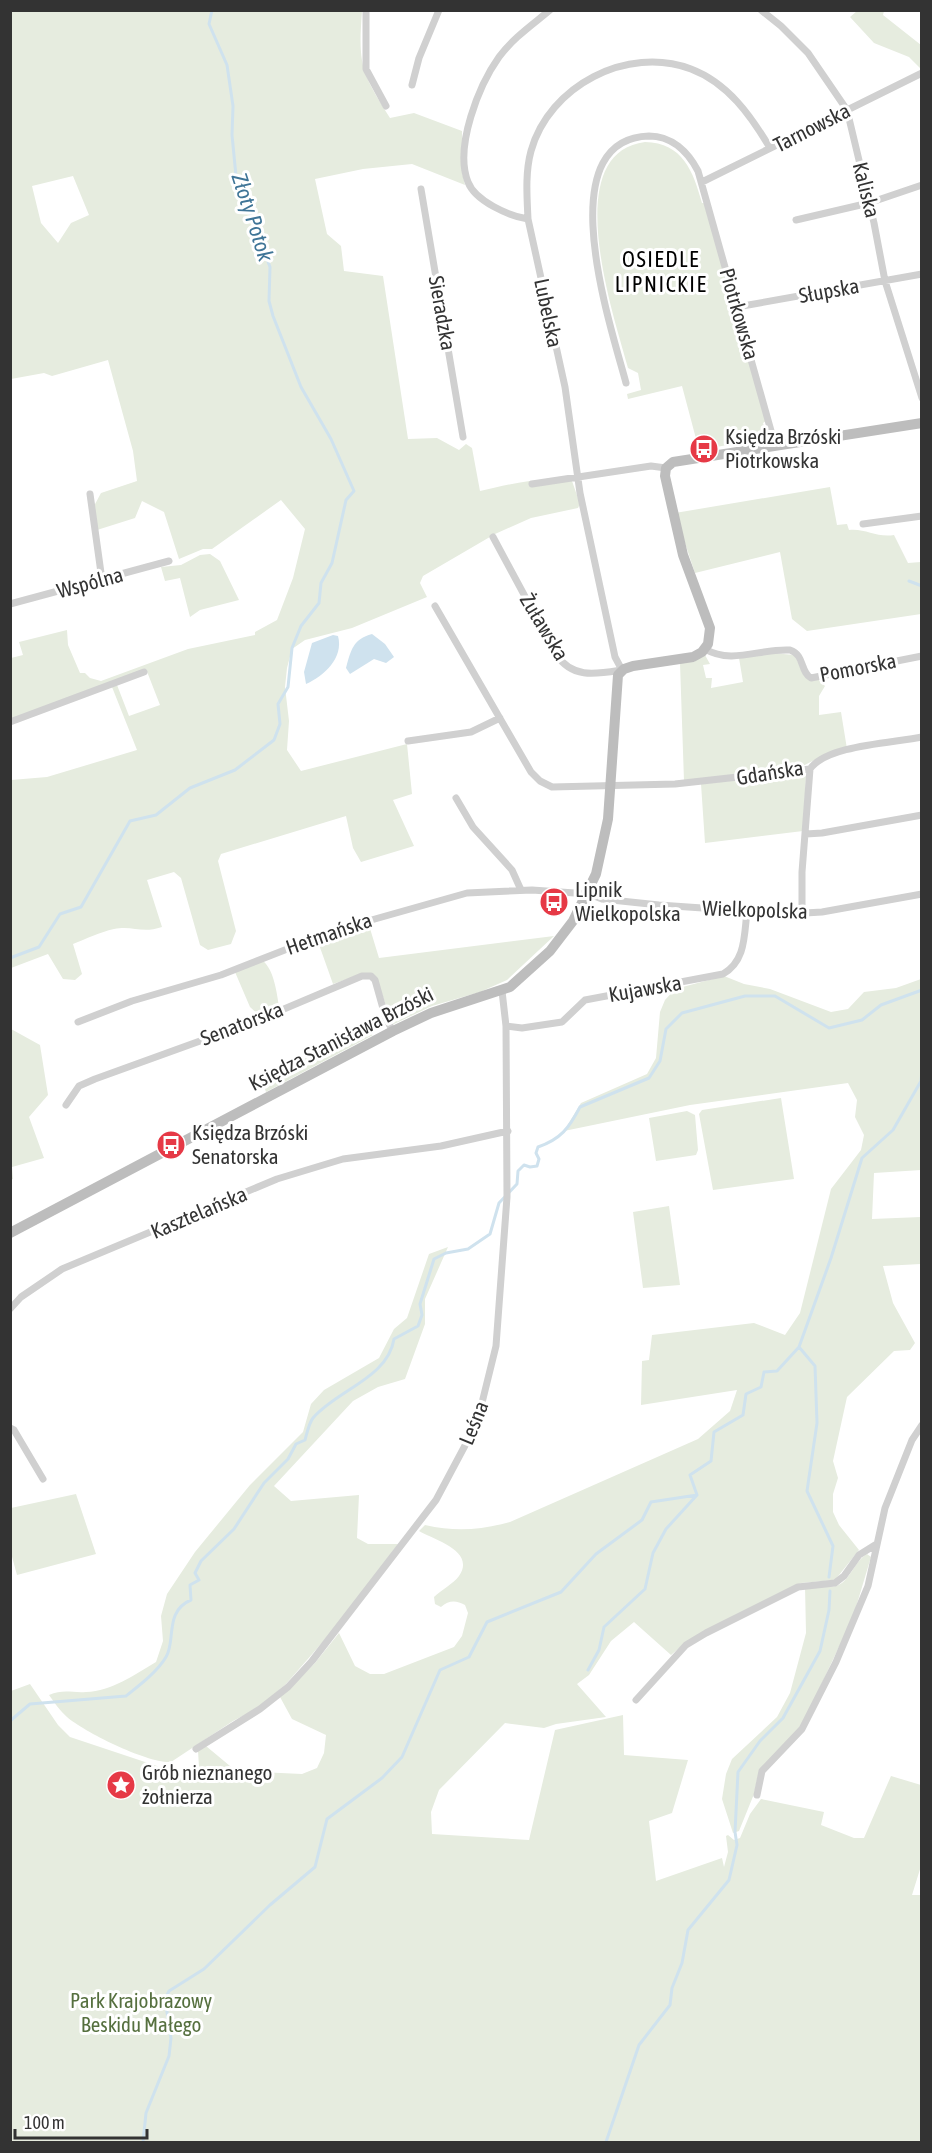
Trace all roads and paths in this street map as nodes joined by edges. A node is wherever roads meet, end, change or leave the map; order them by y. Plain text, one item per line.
1 (366, 10) edge
2 (440, 10) edge
3 (550, 10) edge
4 (761, 10) edge
5 (921, 73) edge
6 (412, 85) dead end
7 (386, 106) dead end
8 (847, 110) junction
9 (770, 148) junction
10 (702, 182) junction
11 (921, 185) edge
12 (421, 189) dead end
13 (869, 203) junction
14 (528, 219) junction
15 (796, 220) dead end
16 (921, 274) edge
17 (885, 281) junction
18 (737, 307) junction
19 (626, 383) dead end
20 (921, 398) edge
21 (921, 423) edge
22 (463, 437) dead end
23 (775, 445) junction
24 (666, 468) junction
25 (579, 477) junction
26 (532, 484) dead end
27 (90, 495) dead end
28 (921, 516) edge
29 (863, 524) dead end
30 (493, 537) dead end
31 (169, 561) dead end
32 (102, 580) junction
33 (10, 604) edge
34 (435, 606) dead end
35 (705, 648) junction
36 (921, 656) edge
37 (622, 670) junction
38 (144, 672) dead end
39 (500, 718) junction
40 (10, 722) edge
41 (921, 737) edge
42 (408, 741) dead end
43 (810, 769) junction
44 (612, 786) junction
45 (456, 798) dead end
46 (921, 815) edge
47 (806, 834) junction
48 (521, 890) junction
49 (589, 894) junction
50 (921, 894) edge
51 (747, 912) junction
52 (802, 914) junction
53 (502, 991) junction
54 (78, 1022) dead end
55 (506, 1026) junction
56 (393, 1031) junction
57 (66, 1105) dead end
58 (508, 1131) junction
59 (10, 1233) edge
60 (10, 1309) edge
61 (921, 1425) edge
62 (10, 1428) edge
63 (43, 1479) dead end
64 (875, 1545) junction
65 (636, 1700) dead end
66 (196, 1749) dead end
67 (758, 1795) dead end

1 - 7 street
2 - 6 street
3 - 14 street
4 - 8 street, Kaliska
5 - 8 street, Tarnowska
8 - 9 street, Tarnowska
8 - 13 street, Kaliska
9 - 10 street, Tarnowska
9 - 14 street, Lubelska
10 - 18 street, Piotrkowska
10 - 19 street, Piotrkowska
11 - 13 street
12 - 22 street, Sieradzka
13 - 15 street
13 - 17 street, Kaliska
14 - 25 street, Lubelska
16 - 17 street, Słupska
17 - 18 street, Słupska
17 - 20 street, Kaliska
18 - 23 street, Piotrkowska
21 - 23 street
23 - 24 street
24 - 25 street
24 - 35 street
25 - 26 street
25 - 37 street
27 - 32 street
28 - 29 street
30 - 37 street, Żuławska
31 - 32 street, Wspólna
32 - 33 street, Wspólna
34 - 39 street
35 - 36 street, Pomorska
35 - 37 street
37 - 44 street, Księdza Stanisława Brzóski
38 - 40 street
39 - 42 street
39 - 44 street, Gdańska
41 - 43 street, Gdańska
43 - 44 street, Gdańska
43 - 47 street
44 - 49 street, Księdza Stanisława Brzóski
45 - 48 street
46 - 47 street
47 - 52 street
48 - 49 street, Hetmańska
48 - 54 street, Hetmańska
49 - 51 street, Wielkopolska
49 - 53 street, Księdza Stanisława Brzóski
50 - 52 street, Wielkopolska
51 - 52 street, Wielkopolska
51 - 55 street, Kujawska
53 - 55 street, Leśna
53 - 56 street, Księdza Stanisława Brzóski
55 - 58 street, Leśna
56 - 57 street, Senatorska
56 - 59 street, Księdza Stanisława Brzóski
58 - 60 street, Kasztelańska
58 - 66 street, Leśna
61 - 64 street
62 - 63 street
64 - 65 street
64 - 67 street

